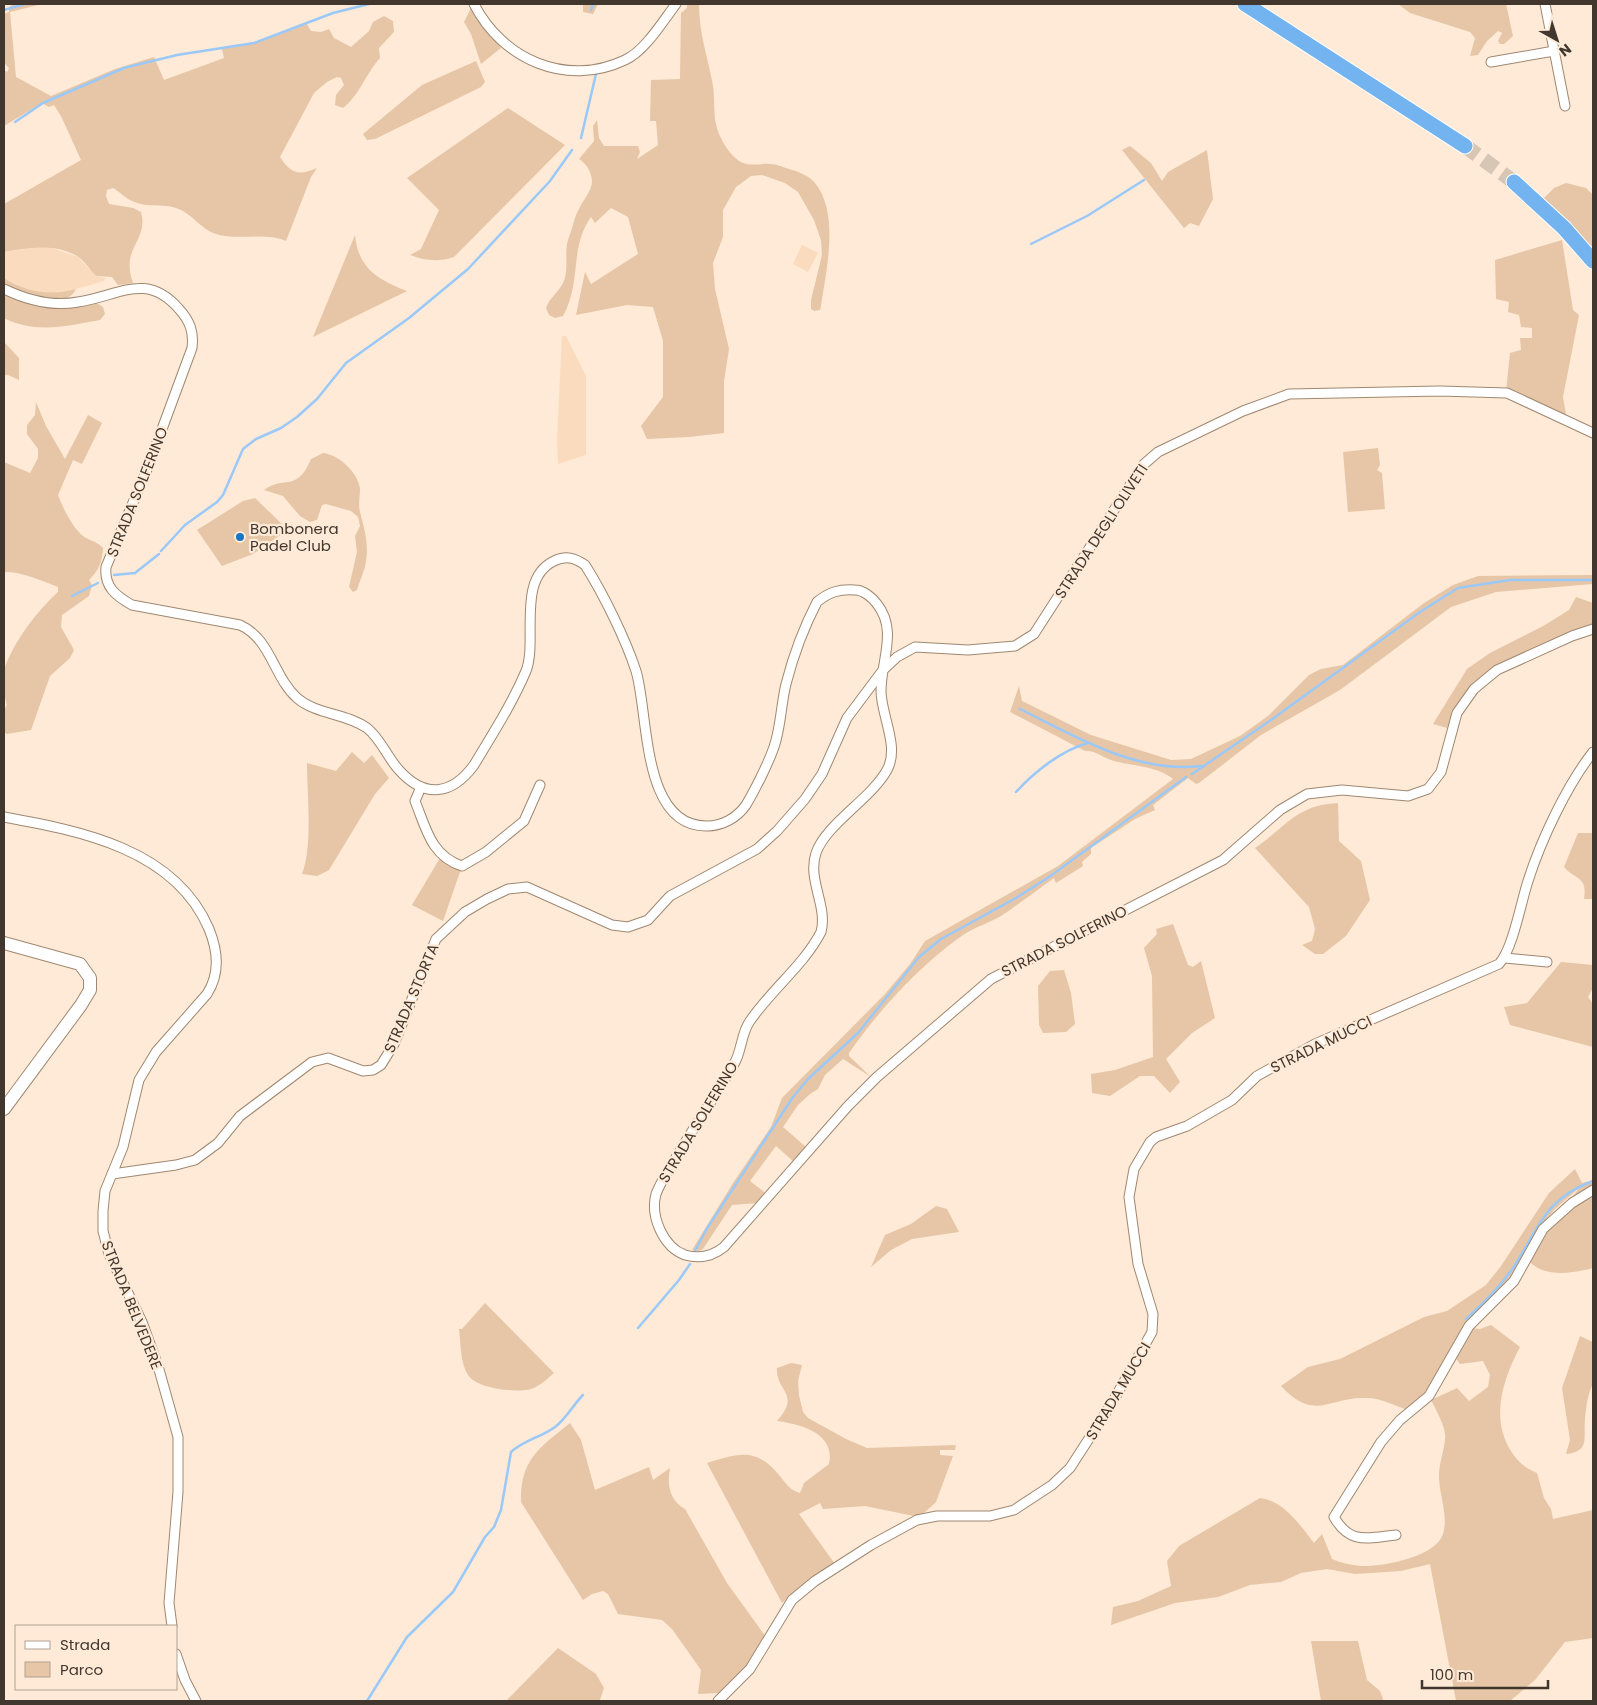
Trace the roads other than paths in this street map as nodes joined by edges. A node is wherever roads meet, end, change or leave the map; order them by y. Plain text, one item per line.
1 (474, 4) edge
2 (676, 4) edge
3 (1245, 4) edge
4 (1545, 4) edge
5 (1554, 51) junction
6 (1491, 62) dead end
7 (1565, 106) dead end
8 (1465, 146) tunnel mouth
9 (1514, 182) tunnel mouth
10 (1593, 261) edge
11 (4, 289) edge
12 (1593, 433) edge
13 (1593, 629) edge
14 (883, 670) junction
15 (1593, 752) edge
16 (540, 785) dead end
17 (421, 787) junction
18 (4, 817) edge
19 (4, 943) edge
20 (1505, 958) junction
21 (1547, 962) dead end
22 (4, 1109) edge
23 (112, 1174) junction
24 (1593, 1190) edge
25 (1396, 1535) dead end
26 (172, 1625) edge
27 (178, 1660) edge
28 (196, 1701) edge
29 (718, 1701) edge

1 - 2 street
3 - 8 highway
4 - 5 street
5 - 6 street
5 - 7 street
9 - 10 highway
11 - 17 street, STRADA SOLFERINO
12 - 14 street, STRADA DEGLI OLIVETI
13 - 14 street, STRADA SOLFERINO
14 - 17 street, STRADA SOLFERINO
14 - 23 street, STRADA STORTA
15 - 20 street
16 - 17 street
18 - 23 street, STRADA BELVEDERE
19 - 22 main road
20 - 21 street
20 - 29 street, STRADA MUCCI
23 - 26 street, STRADA BELVEDERE
24 - 25 street
27 - 28 street

